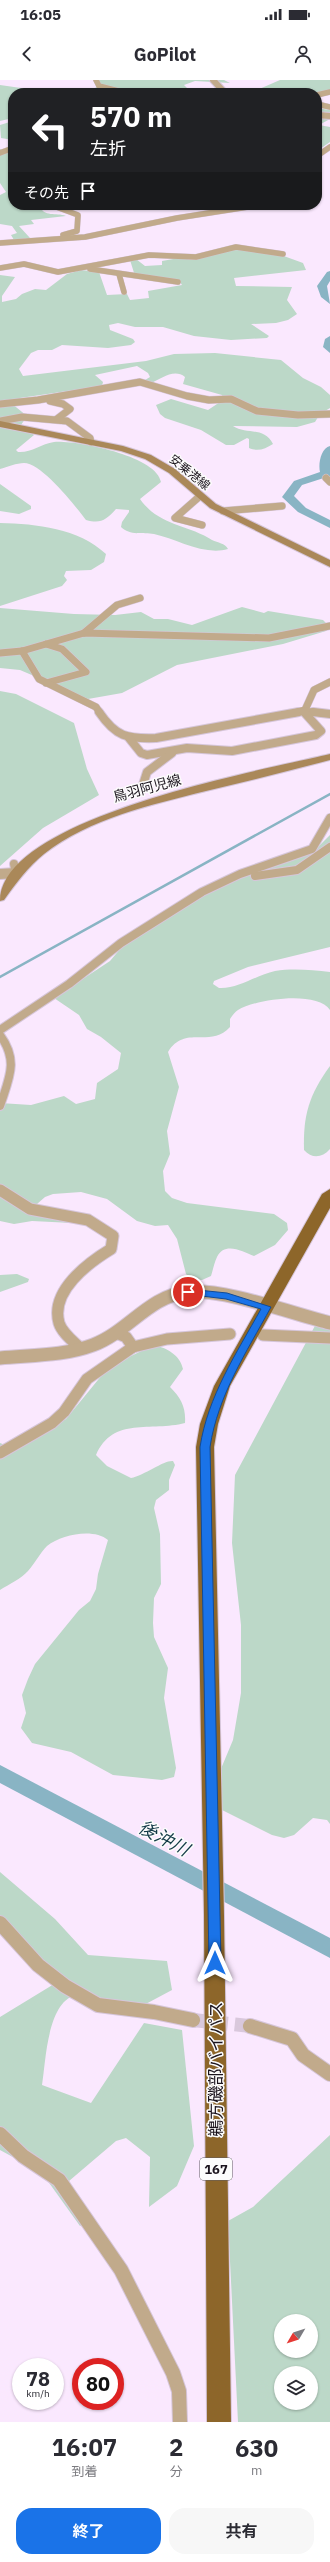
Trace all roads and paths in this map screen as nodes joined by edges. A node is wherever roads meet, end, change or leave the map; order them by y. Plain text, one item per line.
1 (96, 80) edge
2 (213, 80) edge
3 (107, 88) edge
4 (220, 88) edge
5 (64, 210) edge
6 (228, 210) edge
7 (24, 241) junction
8 (0, 243) edge
9 (283, 254) dead end
10 (80, 267) junction
11 (0, 268) edge
12 (119, 274) junction
13 (178, 282) dead end
14 (124, 292) dead end
15 (50, 401) dead end
16 (0, 404) edge
17 (330, 414) edge
18 (56, 419) junction
19 (0, 421) edge
20 (0, 424) edge
21 (91, 442) junction
22 (200, 496) junction
23 (282, 506) dead end
24 (223, 511) junction
25 (202, 525) dead end
26 (330, 564) edge
27 (140, 598) dead end
28 (330, 626) edge
29 (84, 633) junction
30 (45, 644) junction
31 (22, 651) junction
32 (0, 653) edge
33 (330, 682) edge
34 (46, 683) junction
35 (303, 711) junction
36 (330, 714) edge
37 (129, 738) junction
38 (177, 749) junction
39 (330, 757) edge
40 (141, 791) dead end
41 (330, 818) edge
42 (330, 847) edge
43 (15, 869) junction
44 (0, 874) edge
45 (255, 876) dead end
46 (0, 898) edge
47 (0, 1030) edge
48 (0, 1035) edge
49 (0, 1106) edge
50 (0, 1190) edge
51 (330, 1194) edge
52 (266, 1307) junction
53 (330, 1323) edge
54 (116, 1333) junction
55 (230, 1334) dead end
56 (263, 1336) dead end
57 (330, 1338) edge
58 (133, 1347) junction
59 (81, 1349) junction
60 (0, 1358) edge
61 (0, 1453) edge
62 (0, 1923) edge
63 (194, 2020) tunnel mouth
64 (250, 2026) tunnel mouth
65 (330, 2074) edge
66 (0, 2134) edge
67 (180, 2422) edge
68 (219, 2422) edge

1 - 3 street
2 - 4 street
5 - 7 street
6 - 7 street
7 - 8 street
9 - 10 street
10 - 11 street
10 - 12 street
12 - 13 street
12 - 14 street
15 - 18 street
16 - 17 street
18 - 19 street
18 - 21 street
20 - 21 main road, 安乗港線
21 - 22 main road, 安乗港線
22 - 24 main road, 安乗港線
22 - 25 street
23 - 24 street
24 - 26 main road, 安乗港線
27 - 29 street
28 - 29 street
29 - 30 street
30 - 31 street
30 - 34 street
31 - 32 street
31 - 34 street
33 - 35 street
34 - 37 street
35 - 36 street
35 - 37 street
35 - 38 street
37 - 38 street
38 - 40 street
39 - 43 main road, 鳥羽阿児線
41 - 47 street
42 - 45 street
43 - 44 street
43 - 46 main road, 鳥羽阿児線
48 - 49 street
50 - 59 street
51 - 52 highway, 鵜方磯部バイパス / 167
52 - 53 street
52 - 54 street
52 - 68 highway, 鵜方磯部バイパス / 167
54 - 58 street
54 - 59 street
55 - 58 street
56 - 57 street
58 - 61 street
59 - 60 street
62 - 63 street
64 - 65 street
66 - 67 street

